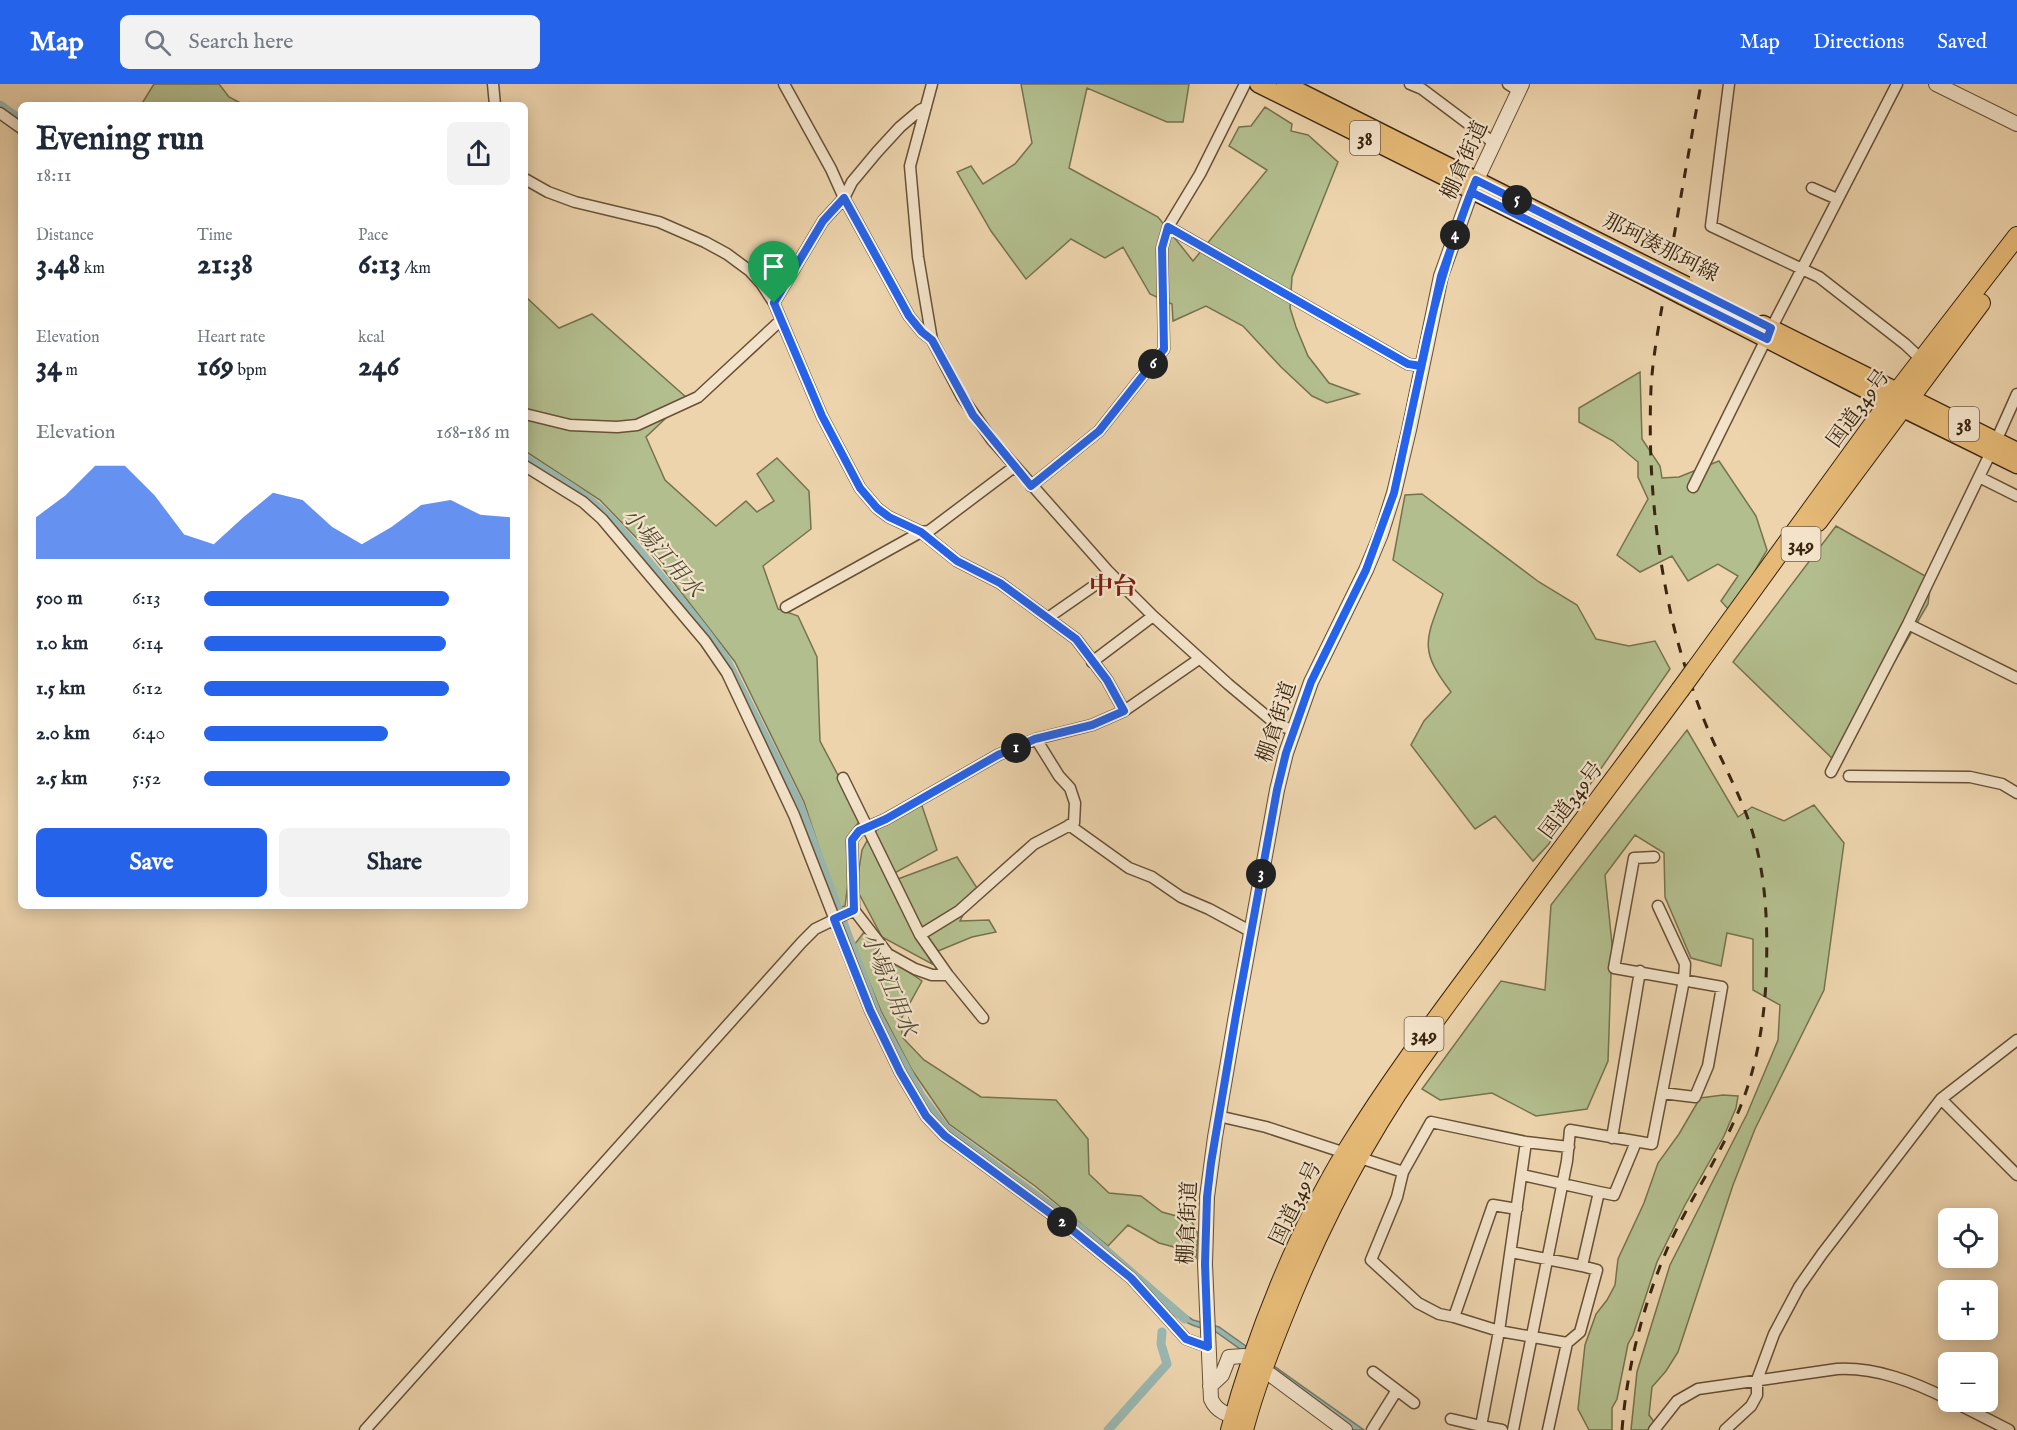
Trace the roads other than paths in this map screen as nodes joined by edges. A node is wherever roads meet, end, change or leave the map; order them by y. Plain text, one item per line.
1 (493, 84) edge
2 (784, 84) edge
3 (932, 84) edge
4 (1245, 84) edge
5 (1258, 84) edge
6 (1285, 84) edge
7 (1410, 84) edge
8 (1730, 84) edge
9 (1897, 84) edge
10 (1936, 84) edge
11 (1516, 86) edge
12 (495, 102) edge
13 (926, 107) junction
14 (0, 113) edge
15 (2015, 119) edge
16 (18, 126) edge
17 (1494, 143) junction
18 (528, 181) edge
19 (1474, 186) junction
20 (1812, 188) dead end
21 (844, 198) junction
22 (1838, 199) junction
23 (1168, 227) junction
24 (2017, 236) edge
25 (2017, 254) edge
26 (1802, 268) junction
27 (774, 303) junction
28 (781, 320) junction
29 (1769, 334) junction
30 (932, 340) junction
31 (1922, 360) junction
32 (1421, 366) junction
33 (2017, 394) edge
34 (1900, 400) junction
35 (528, 415) edge
36 (1993, 446) junction
37 (2017, 451) edge
38 (2017, 465) edge
39 (1014, 467) junction
40 (528, 468) edge
41 (1979, 477) junction
42 (1031, 486) junction
43 (1693, 487) dead end
44 (2017, 496) edge
45 (921, 532) junction
46 (1111, 574) junction
47 (786, 607) dead end
48 (1153, 616) junction
49 (1048, 617) junction
50 (1908, 624) junction
51 (1199, 659) junction
52 (1092, 662) junction
53 (2017, 678) edge
54 (1124, 711) junction
55 (1294, 730) junction
56 (1035, 739) junction
57 (1831, 772) dead end
58 (1849, 776) dead end
59 (843, 778) dead end
60 (2017, 793) edge
61 (1069, 825) junction
62 (868, 827) junction
63 (1654, 857) dead end
64 (1658, 906) dead end
65 (843, 915) junction
66 (1250, 931) junction
67 (920, 935) junction
68 (1640, 971) junction
69 (948, 975) junction
70 (1684, 980) junction
71 (983, 1018) dead end
72 (2017, 1040) edge
73 (1662, 1093) junction
74 (1941, 1099) junction
75 (1218, 1116) junction
76 (1612, 1138) junction
77 (1526, 1142) junction
78 (1636, 1142) junction
79 (1569, 1147) junction
80 (1353, 1155) junction
81 (2001, 1157) junction
82 (2017, 1160) edge
83 (1403, 1172) junction
84 (1522, 1175) junction
85 (2017, 1175) edge
86 (1563, 1184) junction
87 (1599, 1192) junction
88 (1517, 1209) junction
89 (1511, 1252) junction
90 (1547, 1257) junction
91 (1582, 1266) junction
92 (1454, 1317) junction
93 (1499, 1331) junction
94 (1532, 1337) junction
95 (1567, 1343) junction
96 (1208, 1347) junction
97 (1244, 1356) dead end
98 (1373, 1372) dead end
99 (1270, 1375) dead end
100 (1757, 1380) junction
101 (1210, 1386) junction
102 (1397, 1390) junction
103 (1938, 1395) edge
104 (1414, 1403) dead end
105 (1974, 1412) edge
106 (1451, 1419) dead end
107 (1239, 1424) edge
108 (1481, 1426) junction
109 (1497, 1429) edge
110 (365, 1430) edge
111 (1345, 1430) edge
112 (1372, 1430) edge
113 (1513, 1430) edge
114 (1548, 1430) edge
115 (1654, 1430) edge
116 (1725, 1430) edge
117 (2009, 1430) edge

1 - 12 street
2 - 21 street
3 - 13 street
4 - 23 street
5 - 19 main road, 那珂湊那珂線 / 38
6 - 19 main road, 那珂湊那珂線 / 38
7 - 17 street
8 - 26 street
9 - 22 street
10 - 15 street
11 - 17 street, 棚倉街道
13 - 21 street
13 - 30 street
14 - 16 street
17 - 19 street, 棚倉街道
18 - 27 street
19 - 29 main road, 那珂湊那珂線 / 38, bridge
19 - 32 street, 棚倉街道
20 - 22 street
21 - 27 street
21 - 30 street
22 - 26 street
23 - 32 street
23 - 42 street
24 - 31 highway, 国道349号 / 349
25 - 34 highway, 国道349号 / 349
26 - 29 street
26 - 31 street
27 - 28 street
28 - 35 street
28 - 45 street
29 - 34 main road, 那珂湊那珂線 / 38
29 - 43 street
30 - 39 street
31 - 34 highway, 国道349号 / 349
32 - 55 street, 棚倉街道
33 - 36 street
34 - 36 main road, 那珂湊那珂線 / 38
34 - 80 highway, 国道349号 / 349
36 - 37 main road, 那珂湊那珂線 / 38
36 - 38 main road, 那珂湊那珂線 / 38
36 - 41 street
39 - 42 street
39 - 45 street
40 - 65 street
41 - 44 street
41 - 50 street
42 - 46 street
45 - 47 street
45 - 49 street
46 - 48 street
46 - 49 street
48 - 51 street
48 - 52 street
49 - 52 street
50 - 53 street
50 - 57 street
51 - 54 street
51 - 55 street
52 - 54 street
54 - 56 street
55 - 66 street, 棚倉街道
56 - 61 street
56 - 62 street
58 - 60 street
59 - 62 street
61 - 66 street
61 - 67 street
62 - 65 street
62 - 67 street
63 - 68 street
64 - 70 street
65 - 69 street
65 - 96 street
65 - 110 street
66 - 75 street, 棚倉街道
67 - 69 street
68 - 70 street
68 - 76 street
69 - 71 street
70 - 73 street
70 - 73 street
72 - 74 street
73 - 78 street
74 - 81 street
74 - 100 street
75 - 80 street
75 - 96 street, 棚倉街道
76 - 78 street
76 - 79 street
77 - 79 street
77 - 83 street
77 - 84 street
78 - 87 street
79 - 86 street
80 - 83 street
80 - 107 highway, 国道349号 / 349
81 - 82 street
81 - 85 street
83 - 92 street
84 - 86 street
84 - 88 street
86 - 87 street
86 - 90 street
87 - 91 street
88 - 89 street
88 - 92 street
89 - 90 street
89 - 93 street
90 - 91 street
90 - 94 street
91 - 95 street
92 - 93 street
93 - 94 street
93 - 108 street
94 - 95 street
94 - 113 street
95 - 114 street
96 - 101 street, 棚倉街道
97 - 101 street
98 - 102 street
99 - 111 street
100 - 103 street
100 - 115 street
100 - 116 street
101 - 107 street, 棚倉街道
102 - 104 street
102 - 112 street
105 - 117 street
106 - 108 street
108 - 109 street

